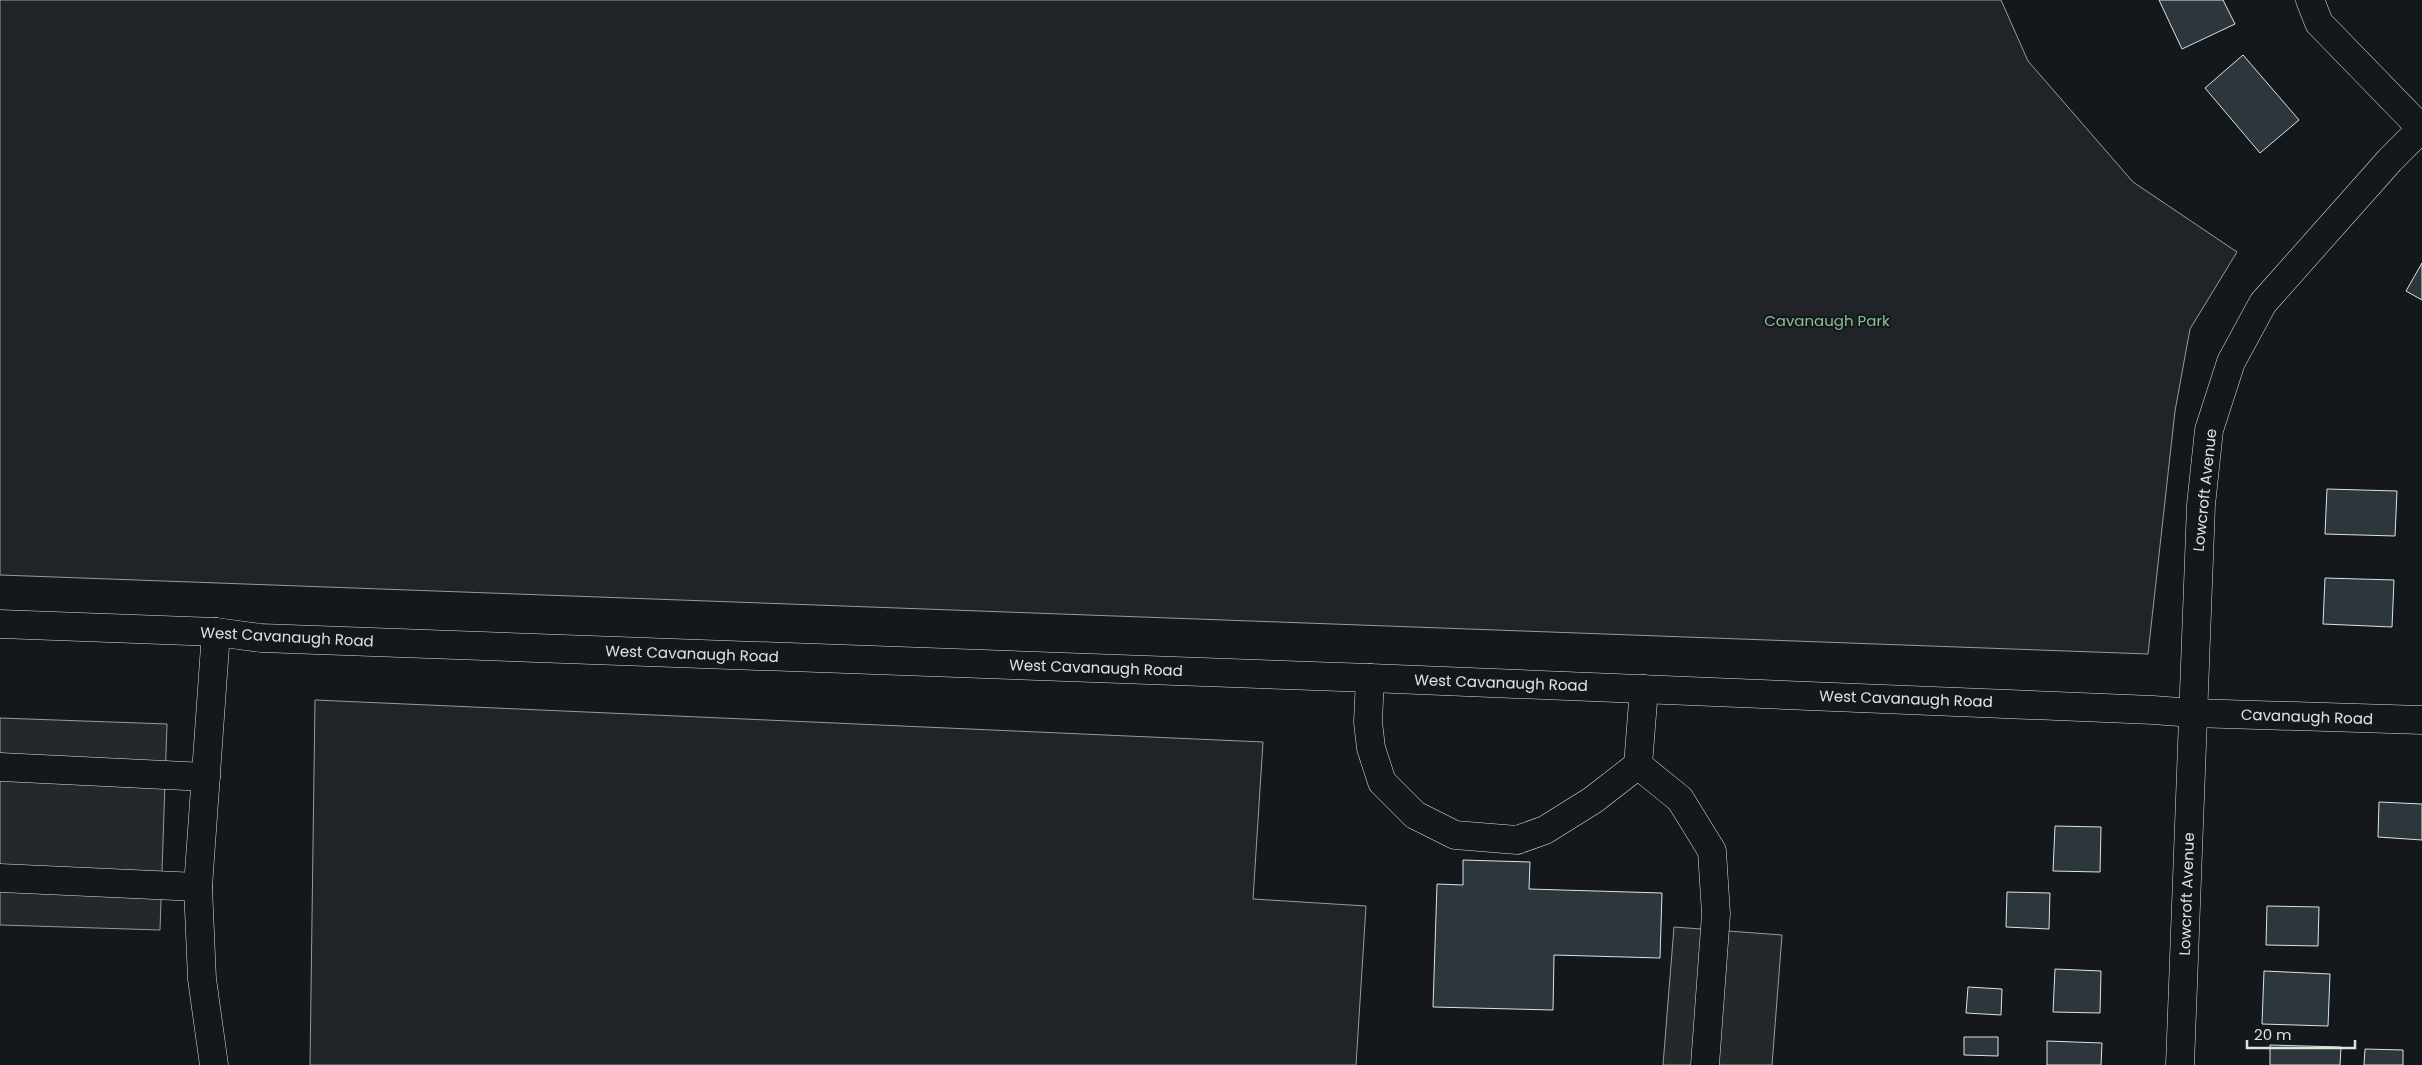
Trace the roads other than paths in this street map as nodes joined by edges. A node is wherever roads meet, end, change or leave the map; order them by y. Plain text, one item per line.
1 (2310, 0) edge
2 (2422, 129) edge
3 (0, 624) edge
4 (216, 632) junction
5 (1370, 678) junction
6 (1644, 689) junction
7 (2193, 713) junction
8 (2422, 720) edge
9 (1638, 765) junction
10 (0, 767) edge
11 (206, 777) junction
12 (0, 878) edge
13 (198, 887) junction
14 (214, 1065) edge
15 (1705, 1065) edge
16 (2180, 1065) edge

1 - 2 street, Lowcroft Avenue
2 - 7 street, Lowcroft Avenue
3 - 4 street, West Cavanaugh Road
4 - 5 street, West Cavanaugh Road
4 - 11 street
5 - 6 street, West Cavanaugh Road
5 - 9 street
6 - 7 street, West Cavanaugh Road
6 - 9 street
7 - 8 street, Cavanaugh Road
7 - 16 street, Lowcroft Avenue
9 - 15 street
10 - 11 street
11 - 13 street
12 - 13 street
13 - 14 street

